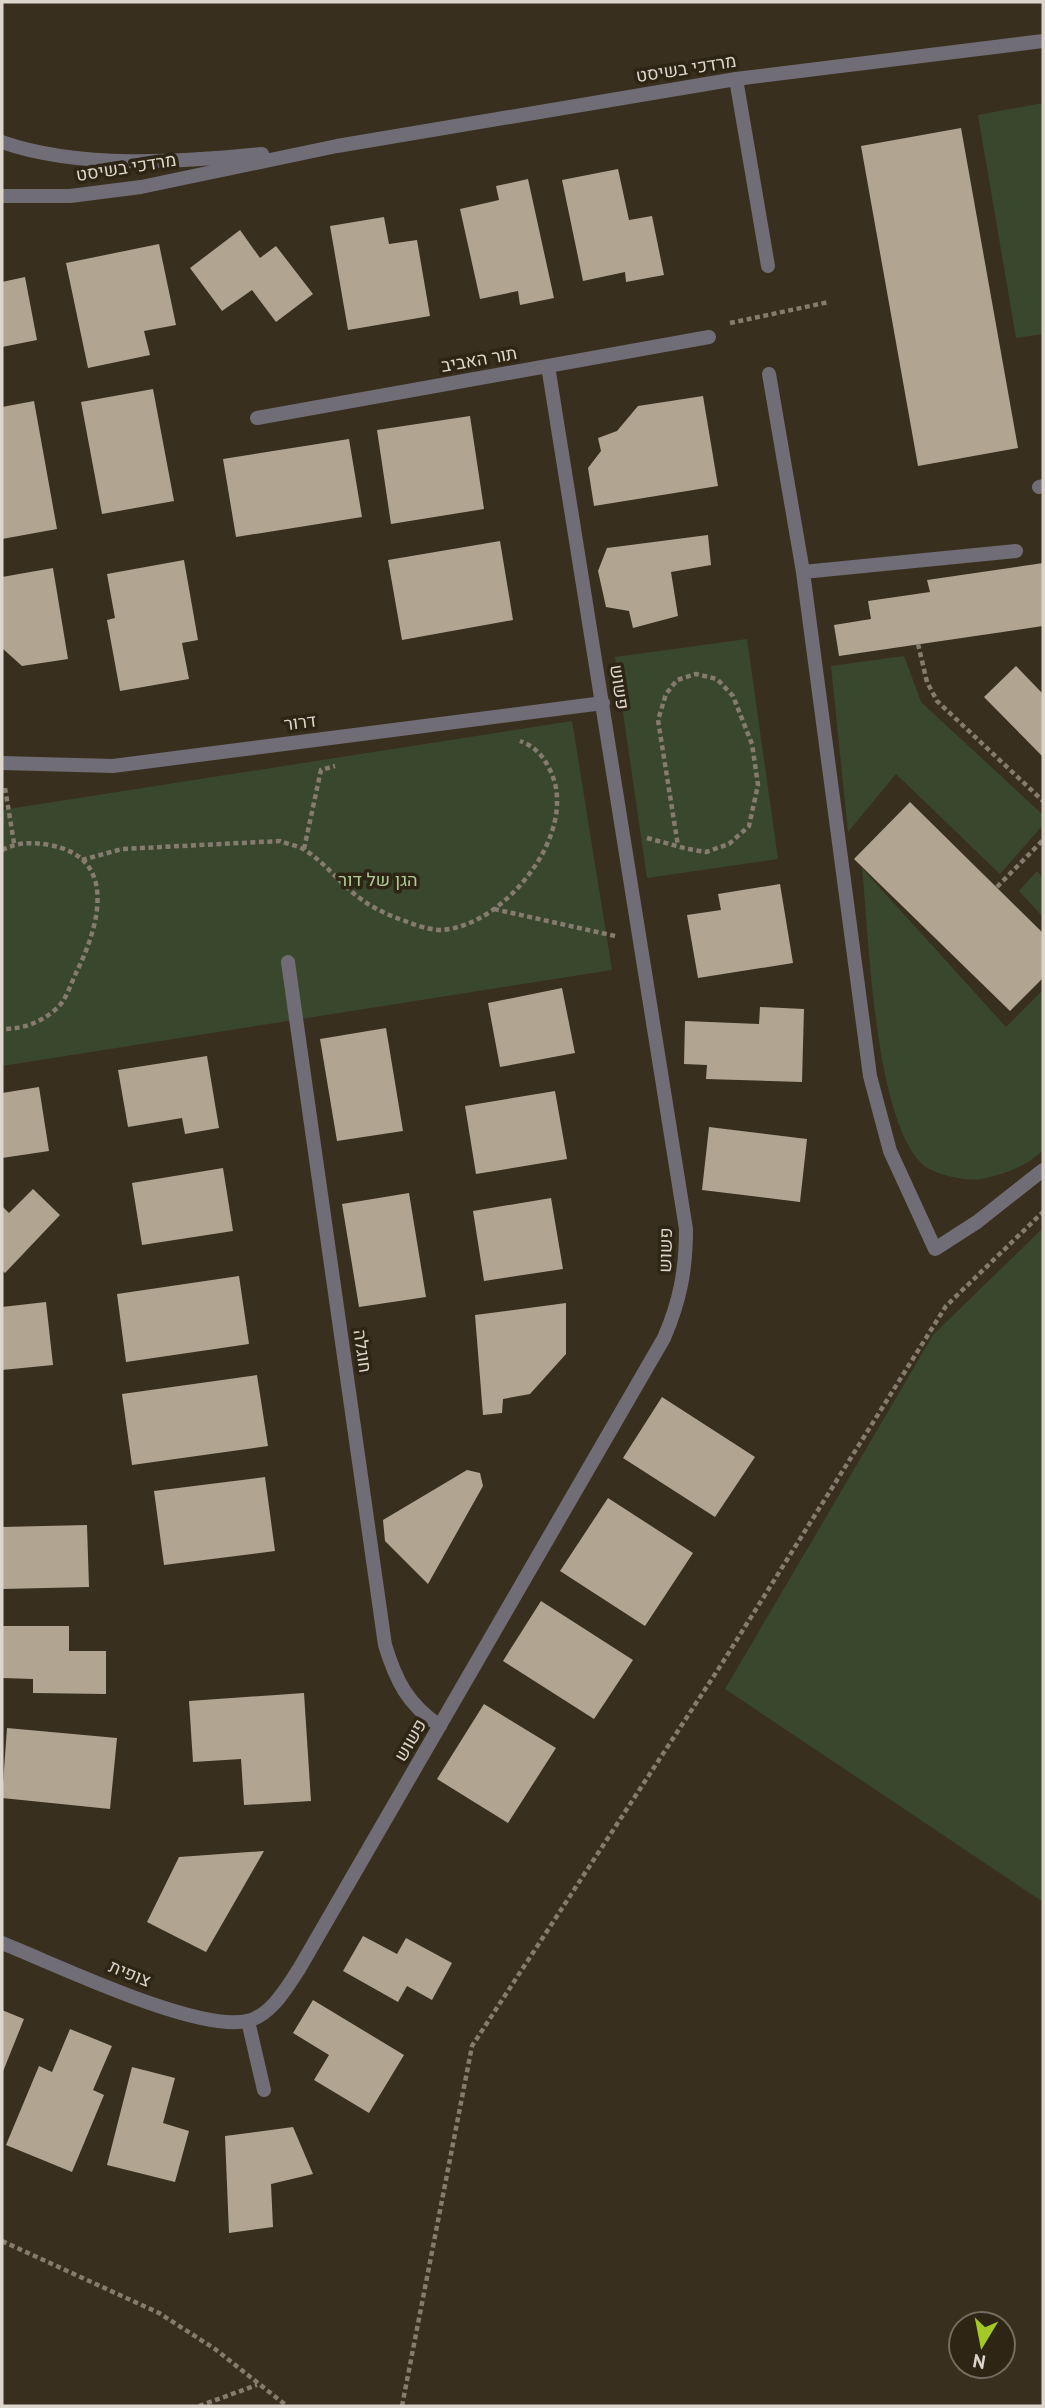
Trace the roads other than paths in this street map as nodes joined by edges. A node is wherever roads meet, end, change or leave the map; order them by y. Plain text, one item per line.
1 (1043, 41) edge
2 (736, 79) junction
3 (2, 142) edge
4 (337, 146) junction
5 (2, 196) edge
6 (768, 266) dead end
7 (709, 337) road end
8 (548, 366) junction
9 (769, 374) dead end
10 (257, 418) dead end
11 (1016, 551) dead end
12 (803, 572) junction
13 (603, 703) junction
14 (2, 764) edge
15 (288, 962) dead end
16 (1043, 1170) edge
17 (440, 1726) junction
18 (2, 1943) edge
19 (248, 2021) junction
20 (264, 2090) dead end

1 - 2 street, מרדכי בשיסט
2 - 4 street, מרדכי בשיסט
2 - 6 street
3 - 4 street, מרדכי בשיסט
4 - 5 street, מרדכי בשיסט
7 - 8 street, תור האביב
8 - 10 street, תור האביב
8 - 13 street, פשוש
9 - 12 street
11 - 12 street
12 - 16 street
13 - 14 street, דרור
13 - 17 street, פשוש
15 - 17 street, חוגלה
17 - 19 street, פשוש
18 - 19 street, צופית
19 - 20 street

